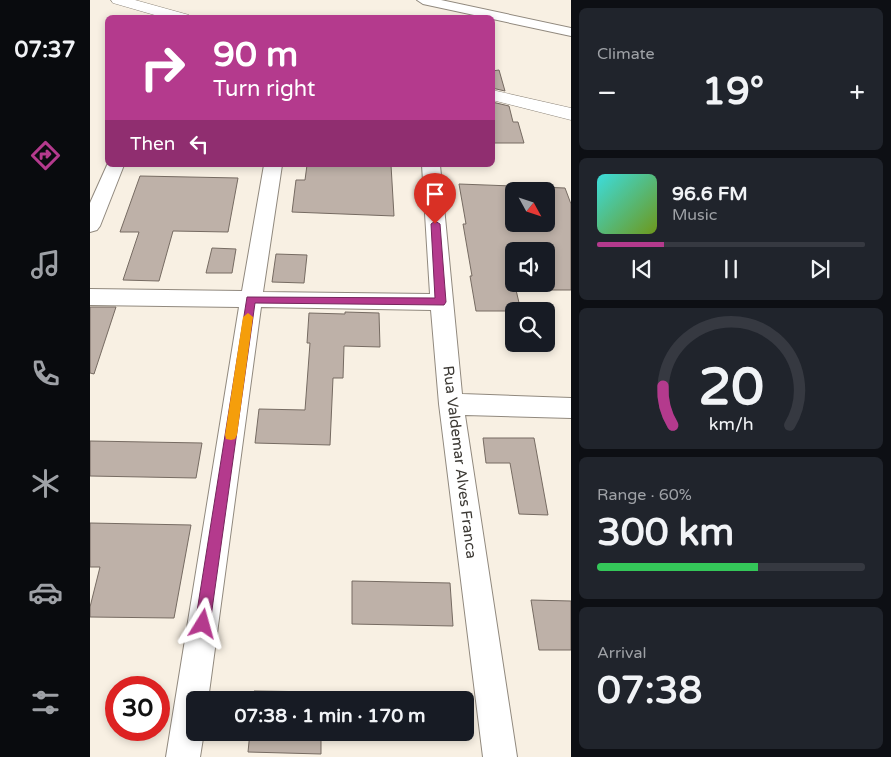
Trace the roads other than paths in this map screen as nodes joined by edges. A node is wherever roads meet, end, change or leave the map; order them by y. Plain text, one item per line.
1 (118, 0) edge
2 (423, 0) edge
3 (174, 15) edge
4 (492, 15) edge
5 (495, 16) edge
6 (571, 32) edge
7 (495, 96) edge
8 (571, 114) edge
9 (114, 167) edge
10 (273, 167) edge
11 (431, 167) edge
12 (90, 226) edge
13 (90, 297) edge
14 (251, 300) junction
15 (441, 302) junction
16 (451, 404) junction
17 (571, 408) edge
18 (183, 757) edge
19 (500, 757) edge

1 - 3 main road
2 - 4 street
5 - 6 street
7 - 8 main road
9 - 12 street
10 - 14 street
11 - 15 street, Rua Valdemar Alves Franca
13 - 14 street
14 - 15 street
14 - 18 street
15 - 16 street, Rua Valdemar Alves Franca
16 - 17 street
16 - 19 street, Rua Valdemar Alves Franca

